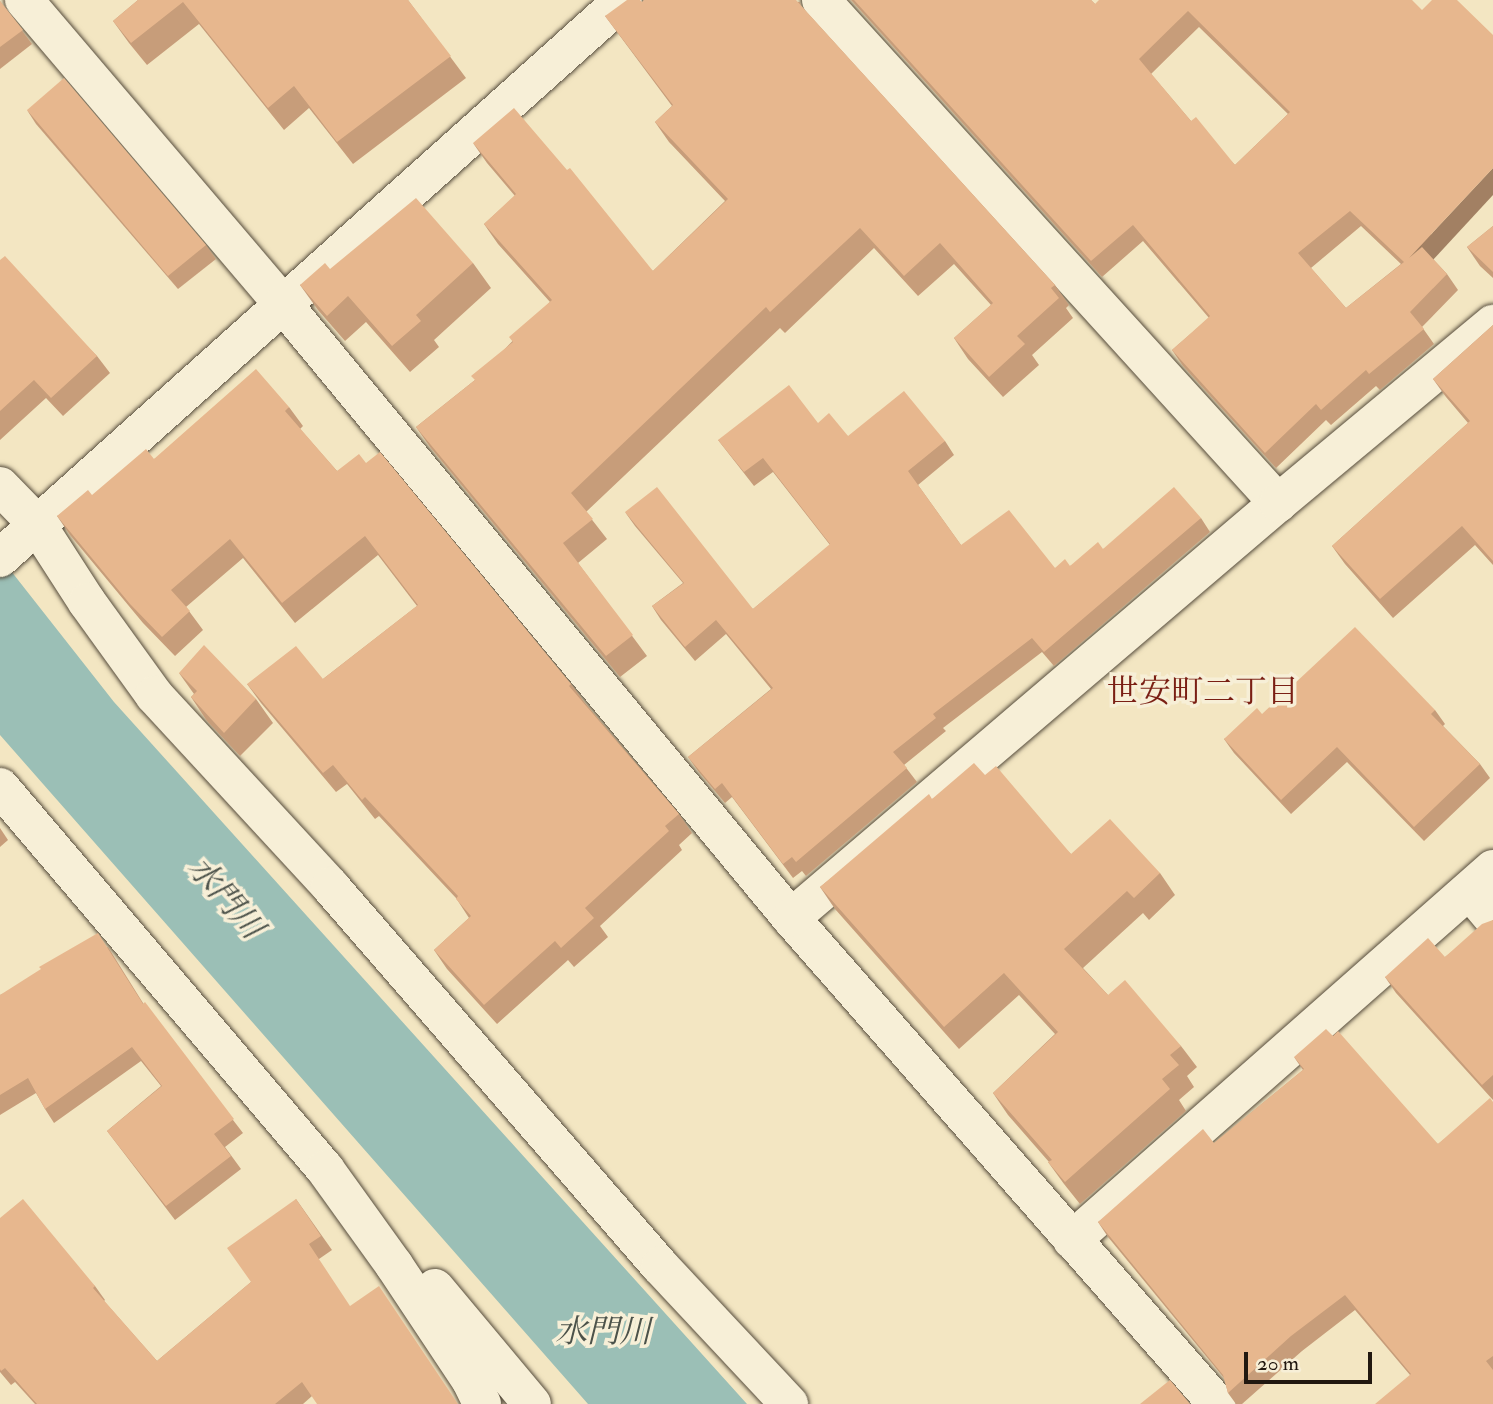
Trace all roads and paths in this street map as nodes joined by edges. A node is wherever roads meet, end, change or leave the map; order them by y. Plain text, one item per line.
1 (24, 0) edge
2 (623, 0) edge
3 (821, 0) edge
4 (283, 304) junction
5 (1493, 324) edge
6 (0, 486) edge
7 (1278, 503) junction
8 (36, 523) junction
9 (4, 554) edge
10 (0, 787) edge
11 (1485, 893) edge
12 (791, 918) junction
13 (1072, 1240) junction
14 (394, 1265) junction
15 (482, 1404) edge
16 (532, 1404) edge
17 (789, 1404) edge
18 (1217, 1404) edge

1 - 4 street
2 - 4 street
3 - 7 street
4 - 8 street
4 - 12 street
5 - 7 street
6 - 8 street
7 - 12 street
8 - 9 street
8 - 17 street
10 - 14 street
11 - 13 street
12 - 13 street
13 - 18 street
14 - 15 street
14 - 16 street

